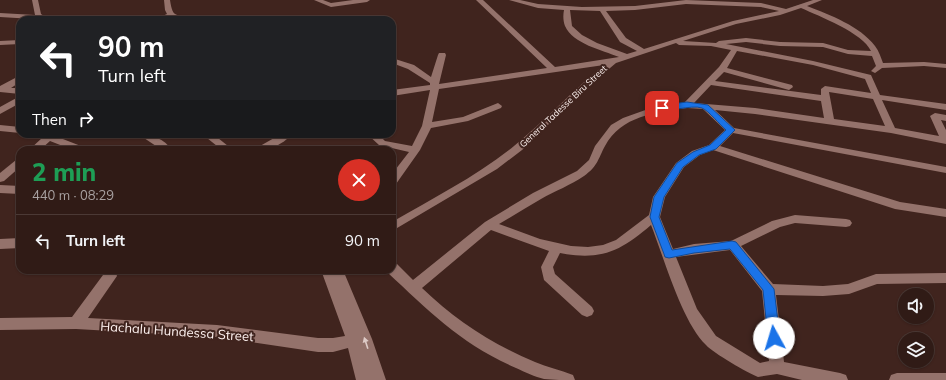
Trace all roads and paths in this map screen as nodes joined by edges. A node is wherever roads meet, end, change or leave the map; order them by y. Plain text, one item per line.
1 (36, 0) edge
2 (168, 0) edge
3 (317, 0) edge
4 (367, 0) edge
5 (479, 0) edge
6 (512, 0) edge
7 (647, 0) edge
8 (752, 0) edge
9 (774, 0) edge
10 (819, 0) edge
11 (704, 2) edge
12 (763, 3) edge
13 (805, 4) edge
14 (567, 8) junction
15 (624, 8) junction
16 (602, 9) junction
17 (787, 11) junction
18 (0, 15) edge
19 (171, 15) junction
20 (20, 16) edge
21 (39, 16) edge
22 (168, 16) edge
23 (174, 16) edge
24 (746, 26) junction
25 (751, 40) junction
26 (16, 42) edge
27 (667, 42) junction
28 (0, 43) edge
29 (711, 44) junction
30 (735, 49) junction
31 (642, 51) junction
32 (875, 54) junction
33 (442, 55) dead end
34 (625, 56) junction
35 (396, 61) edge
36 (613, 61) junction
37 (880, 66) junction
38 (946, 66) edge
39 (722, 68) junction
40 (554, 70) junction
41 (868, 77) junction
42 (16, 81) edge
43 (708, 82) junction
44 (434, 84) junction
45 (2, 89) edge
46 (16, 91) edge
47 (396, 92) edge
48 (810, 96) junction
49 (876, 96) junction
50 (825, 99) junction
51 (16, 101) edge
52 (687, 104) junction
53 (927, 104) junction
54 (498, 106) dead end
55 (705, 106) junction
56 (946, 107) edge
57 (0, 110) edge
58 (935, 116) junction
59 (946, 118) edge
60 (830, 122) junction
61 (427, 126) junction
62 (0, 128) edge
63 (16, 130) edge
64 (731, 130) junction
65 (891, 130) junction
66 (52, 138) edge
67 (150, 138) edge
68 (212, 138) edge
69 (282, 138) edge
70 (376, 138) edge
71 (946, 140) edge
72 (72, 146) edge
73 (164, 146) edge
74 (223, 146) edge
75 (266, 146) edge
76 (713, 147) junction
77 (415, 150) junction
78 (16, 165) edge
79 (946, 170) edge
80 (396, 176) edge
81 (0, 179) edge
82 (0, 189) edge
83 (16, 190) edge
84 (946, 213) edge
85 (654, 217) junction
86 (846, 223) dead end
87 (396, 226) edge
88 (489, 226) junction
89 (16, 243) edge
90 (0, 244) edge
91 (732, 244) junction
92 (557, 248) junction
93 (669, 254) junction
94 (396, 271) edge
95 (110, 274) edge
96 (328, 274) edge
97 (339, 274) edge
98 (946, 278) edge
99 (414, 287) junction
100 (769, 289) junction
101 (587, 311) dead end
102 (76, 323) junction
103 (0, 324) edge
104 (353, 340) junction
105 (777, 367) junction
106 (759, 375) edge
107 (364, 380) edge
108 (378, 380) edge
109 (567, 380) edge
110 (840, 380) edge
111 (897, 380) edge
112 (946, 380) edge

1 - 21 street
2 - 19 street
3 - 4 street
5 - 40 street
6 - 14 street
7 - 15 street
8 - 12 street
9 - 12 street
10 - 13 street, General Tadesse Biru Street
11 - 12 street
11 - 15 street
12 - 17 street
13 - 17 street, General Tadesse Biru Street
13 - 32 street
14 - 16 street
14 - 34 street
15 - 16 street
16 - 31 street
17 - 24 street, General Tadesse Biru Street
18 - 20 street
19 - 22 street
19 - 23 street
24 - 25 street
24 - 27 street, General Tadesse Biru Street
25 - 29 street
25 - 32 street
26 - 28 street
27 - 29 street
27 - 31 street, General Tadesse Biru Street
29 - 30 street
30 - 39 street
30 - 41 street
31 - 34 street, General Tadesse Biru Street
32 - 37 street
33 - 44 street
34 - 36 street, General Tadesse Biru Street
35 - 44 street
36 - 40 street
36 - 87 street, General Tadesse Biru Street
37 - 38 street
37 - 41 street
39 - 43 street
39 - 48 street
40 - 44 street
41 - 49 street
42 - 45 street
43 - 48 street
43 - 52 street
44 - 47 street
44 - 61 street
45 - 46 street
48 - 50 street
49 - 50 street
49 - 53 street
49 - 65 street
50 - 60 street
51 - 57 street
52 - 55 street
52 - 88 street
53 - 56 street
53 - 58 street
54 - 61 street
55 - 60 street
55 - 64 street
58 - 59 street
58 - 71 street
60 - 65 street
61 - 77 street
62 - 63 street
64 - 76 street
64 - 79 street
65 - 71 street
66 - 72 street
67 - 73 street
68 - 74 street
69 - 75 street
70 - 77 street
76 - 84 street
76 - 85 street
77 - 80 street
78 - 81 street
82 - 83 street
85 - 92 street
85 - 93 street
86 - 91 street
88 - 92 street
88 - 99 street
89 - 90 street
91 - 93 street
91 - 100 street
92 - 101 street
93 - 106 street
94 - 99 street
95 - 102 street
96 - 104 street
108 -> 97 street
98 - 100 street
99 - 109 street
100 - 105 street
102 - 103 street, Hachalu Hundessa Street
102 - 104 street, Hachalu Hundessa Street
104 - 107 street
105 - 106 street
105 - 110 street
111 - 112 street

